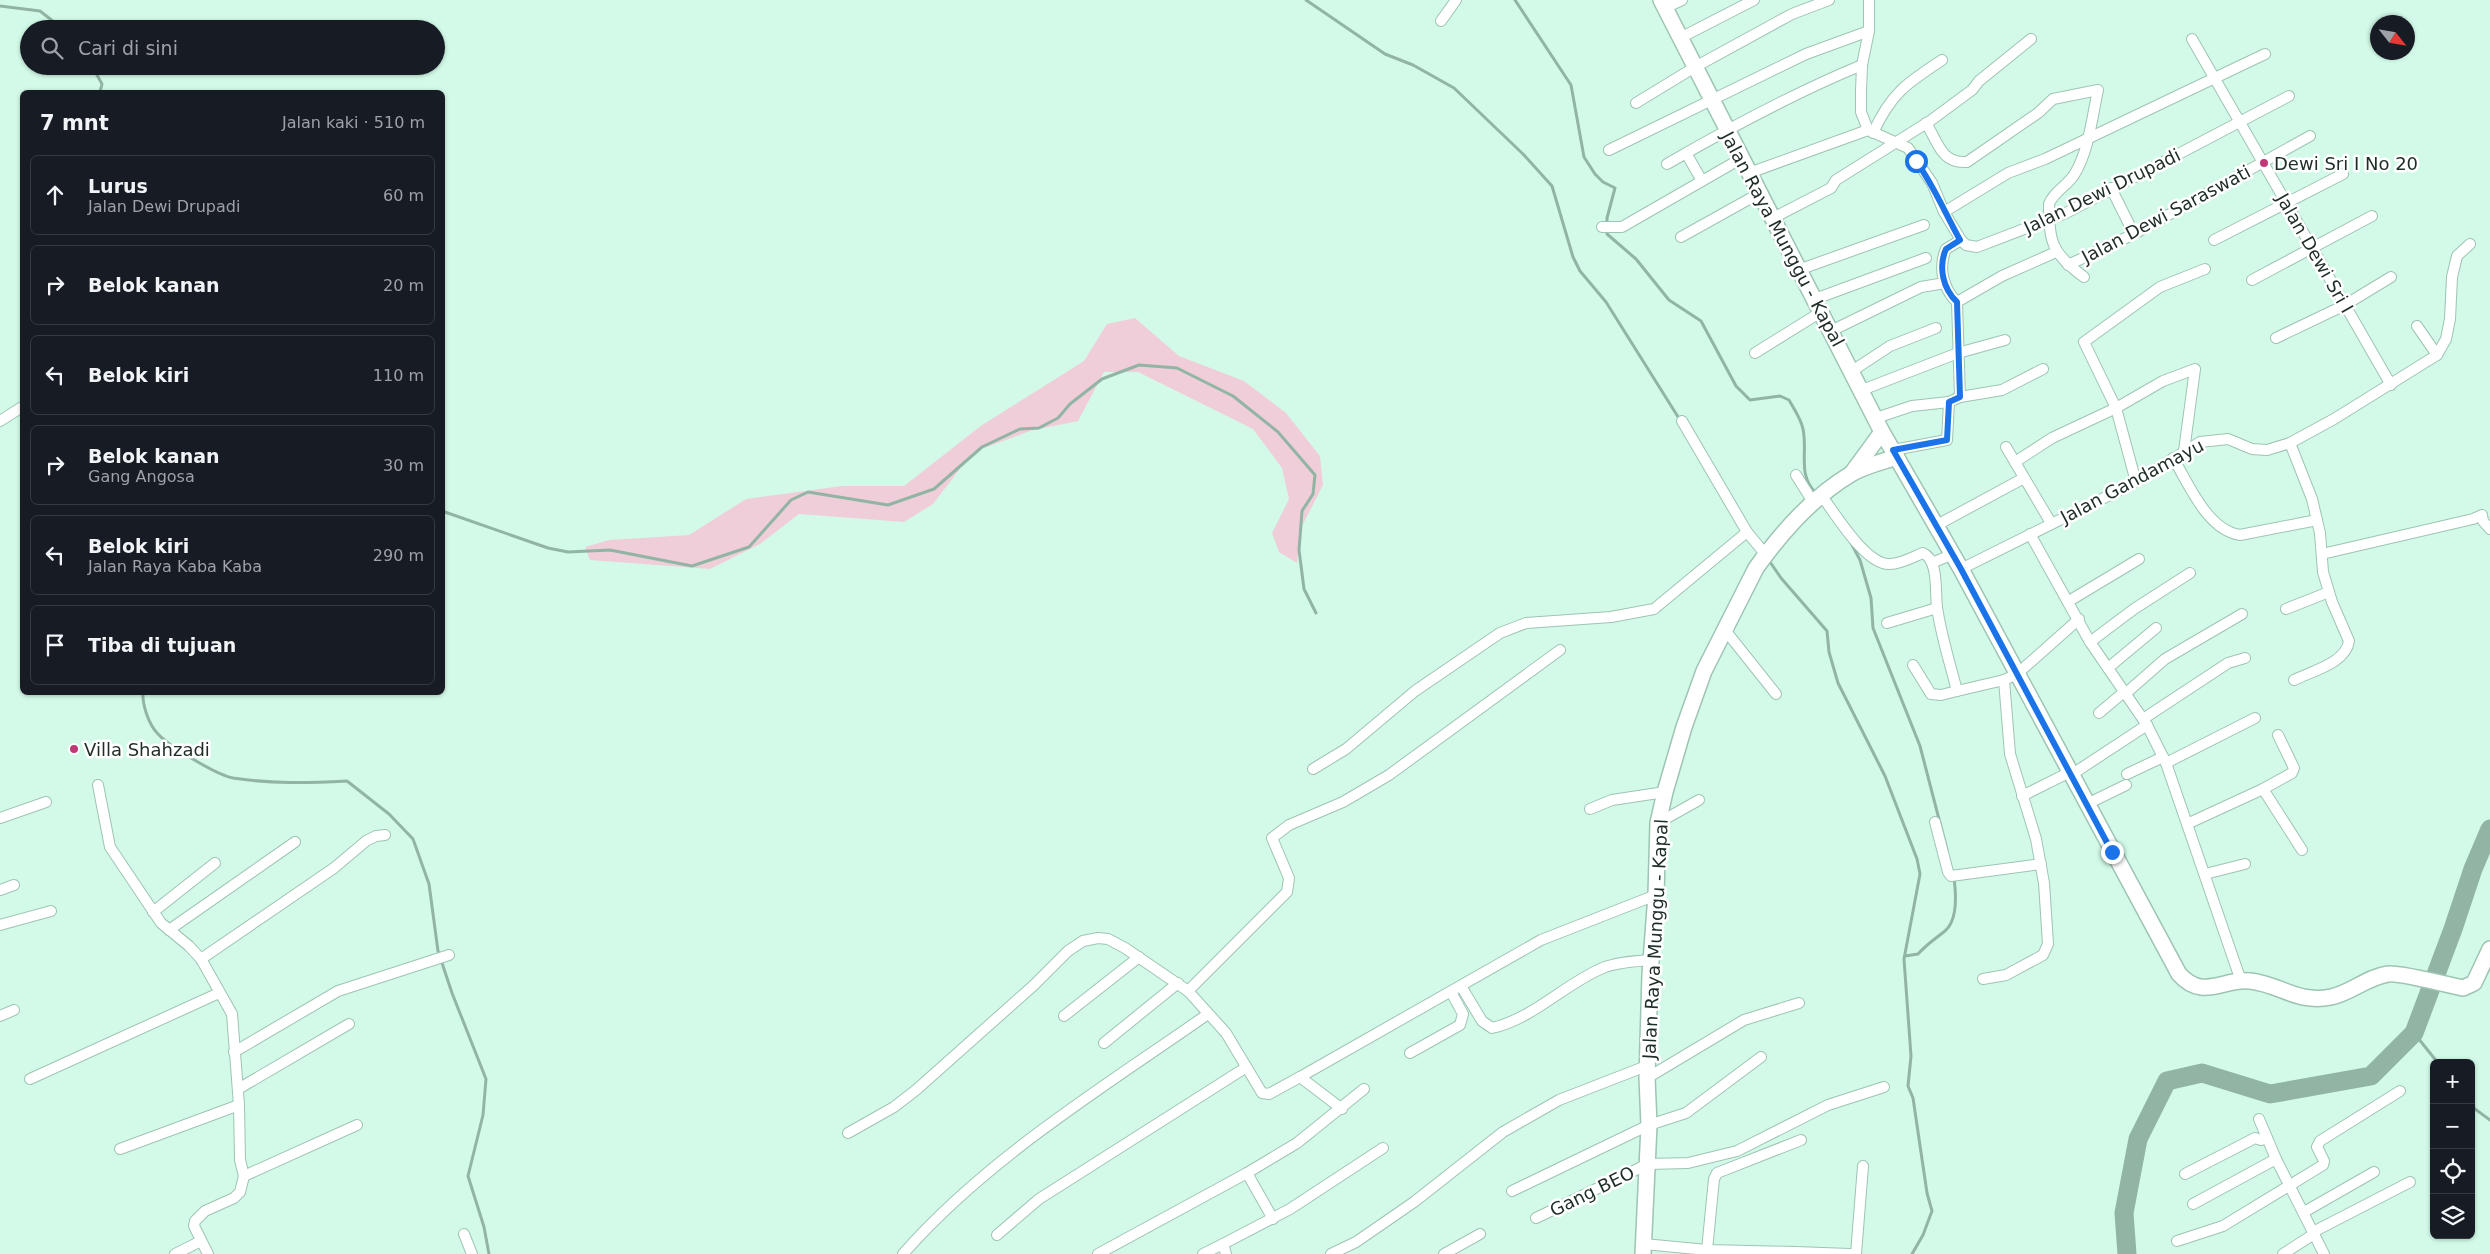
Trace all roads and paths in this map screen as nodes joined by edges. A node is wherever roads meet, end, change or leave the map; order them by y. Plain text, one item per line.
1 (1456, 0) edge
2 (1682, 0) edge
3 (1754, 0) edge
4 (1829, 0) edge
5 (1869, 0) edge
6 (1663, 4) edge
7 (1441, 21) dead end
8 (1869, 31) junction
9 (1680, 38) junction
10 (2031, 39) dead end
11 (2192, 39) dead end
12 (2265, 54) dead end
13 (1942, 60) dead end
14 (1862, 65) junction
15 (1695, 67) junction
16 (2216, 79) junction
17 (2289, 96) dead end
18 (1711, 100) junction
19 (1636, 103) dead end
20 (2240, 121) junction
21 (1926, 123) junction
22 (1726, 129) junction
23 (1871, 131) junction
24 (2310, 136) dead end
25 (2087, 140) junction
26 (1895, 144) junction
27 (1609, 150) dead end
28 (1686, 153) junction
29 (1742, 158) junction
30 (2264, 162) junction
31 (1667, 164) dead end
32 (1749, 173) junction
33 (2343, 174) dead end
34 (1702, 181) junction
35 (2111, 188) junction
36 (1760, 193) junction
37 (2287, 204) junction
38 (1944, 212) junction
39 (2372, 216) dead end
40 (1773, 218) junction
41 (2050, 219) junction
42 (1924, 225) dead end
43 (1602, 227) dead end
44 (2134, 234) junction
45 (1681, 237) dead end
46 (1960, 240) junction
47 (2214, 240) dead end
48 (2470, 244) dead end
49 (2312, 248) junction
50 (2056, 252) junction
51 (1926, 258) dead end
52 (2068, 265) junction
53 (1801, 269) junction
54 (2205, 269) dead end
55 (2084, 276) dead end
56 (2391, 277) dead end
57 (2252, 280) dead end
58 (1941, 284) junction
59 (1957, 302) junction
60 (1818, 305) junction
61 (2345, 305) junction
62 (2417, 326) dead end
63 (1936, 328) dead end
64 (1831, 331) junction
65 (2276, 338) dead end
66 (2006, 340) dead end
67 (1755, 353) dead end
68 (1958, 353) junction
69 (2437, 355) junction
70 (2043, 369) dead end
71 (1852, 371) junction
72 (2390, 385) junction
73 (1862, 390) junction
74 (1954, 400) junction
75 (20, 408) edge
76 (2116, 408) junction
77 (0, 421) edge
78 (1682, 421) dead end
79 (1879, 425) junction
80 (2290, 443) junction
81 (2006, 448) dead end
82 (2184, 451) junction
83 (1895, 453) junction
84 (2173, 458) junction
85 (2015, 462) junction
86 (1852, 473) junction
87 (1796, 475) dead end
88 (2024, 478) junction
89 (2136, 482) junction
90 (1817, 499) junction
91 (2317, 520) junction
92 (2051, 523) junction
93 (1937, 525) junction
94 (2490, 529) edge
95 (1747, 532) junction
96 (2030, 534) junction
97 (1953, 554) junction
98 (2322, 554) junction
99 (1761, 556) junction
100 (2139, 559) dead end
101 (1932, 563) junction
102 (1961, 569) junction
103 (2190, 573) dead end
104 (2329, 592) junction
105 (2070, 601) junction
106 (1937, 608) junction
107 (2286, 608) dead end
108 (2242, 614) dead end
109 (2080, 619) junction
110 (1887, 623) dead end
111 (2156, 628) dead end
112 (1725, 630) junction
113 (2090, 642) junction
114 (1560, 650) dead end
115 (2245, 658) dead end
116 (1913, 665) dead end
117 (2108, 668) junction
118 (2011, 677) junction
119 (2294, 680) dead end
120 (1957, 691) junction
121 (2124, 693) junction
122 (1776, 694) dead end
123 (2099, 713) dead end
124 (2255, 718) dead end
125 (2145, 722) junction
126 (2278, 736) dead end
127 (2164, 760) junction
128 (1313, 769) dead end
129 (2070, 773) junction
130 (98, 786) dead end
131 (2263, 790) junction
132 (1665, 792) junction
133 (2022, 796) junction
134 (1699, 800) dead end
135 (46, 802) dead end
136 (2087, 804) junction
137 (1590, 809) dead end
138 (0, 818) edge
139 (1935, 822) dead end
140 (1658, 823) junction
141 (2186, 824) junction
142 (385, 835) dead end
143 (295, 842) dead end
144 (2302, 850) dead end
145 (215, 863) dead end
146 (2041, 864) junction
147 (2245, 864) dead end
148 (2205, 874) junction
149 (14, 885) dead end
150 (0, 890) edge
151 (1656, 895) junction
152 (51, 911) dead end
153 (153, 912) junction
154 (0, 925) edge
155 (169, 930) junction
156 (2490, 949) edge
157 (449, 955) dead end
158 (1139, 957) junction
159 (201, 960) junction
160 (1651, 960) junction
161 (1983, 979) dead end
162 (2241, 981) junction
163 (1178, 983) junction
164 (1462, 986) junction
165 (1188, 992) junction
166 (1451, 992) junction
167 (219, 993) junction
168 (1799, 1003) dead end
169 (14, 1010) dead end
170 (1208, 1014) junction
171 (0, 1016) edge
172 (1064, 1016) dead end
173 (349, 1024) dead end
174 (1104, 1043) dead end
175 (234, 1052) junction
176 (1410, 1054) dead end
177 (1761, 1057) dead end
178 (1245, 1068) junction
179 (1648, 1071) junction
180 (1300, 1077) junction
181 (30, 1079) dead end
182 (1884, 1087) dead end
183 (238, 1089) junction
184 (1364, 1089) dead end
185 (2400, 1091) dead end
186 (240, 1105) junction
187 (1342, 1109) junction
188 (2259, 1119) dead end
189 (357, 1125) dead end
190 (1649, 1125) junction
191 (848, 1133) dead end
192 (2267, 1138) junction
193 (1801, 1140) dead end
194 (1383, 1148) dead end
195 (120, 1149) dead end
196 (2276, 1159) junction
197 (1648, 1164) junction
198 (1863, 1166) dead end
199 (2374, 1172) dead end
200 (1247, 1173) junction
201 (2185, 1174) dead end
202 (244, 1176) junction
203 (2410, 1182) dead end
204 (2290, 1186) junction
205 (1512, 1191) dead end
206 (2193, 1204) dead end
207 (2304, 1212) junction
208 (1536, 1218) dead end
209 (1273, 1219) junction
210 (2314, 1233) junction
211 (464, 1234) dead end
212 (1480, 1234) dead end
213 (997, 1235) dead end
214 (2177, 1241) dead end
215 (202, 1242) junction
216 (1223, 1244) junction
217 (1643, 1249) edge
218 (1707, 1250) junction
219 (1795, 1253) edge
220 (175, 1254) edge
221 (208, 1254) edge
222 (472, 1254) edge
223 (903, 1254) edge
224 (1098, 1254) edge
225 (1202, 1254) edge
226 (1226, 1254) edge
227 (1331, 1254) edge
228 (1444, 1254) edge
229 (1850, 1254) edge
230 (1856, 1254) edge
231 (2283, 1254) edge
232 (2324, 1254) edge

1 - 7 street
2 - 6 street
3 - 9 street
4 - 15 street
5 - 8 street
6 - 9 street, Jalan Raya Munggu - Kapal
8 - 14 street
8 - 18 street
9 - 15 street, Jalan Raya Munggu - Kapal
10 - 21 street
11 - 16 street, Jalan Dewi Sri I
12 - 16 street
13 - 23 street
14 - 22 street
14 - 23 street
15 - 18 street, Jalan Raya Munggu - Kapal
15 - 19 street
16 - 20 street, Jalan Dewi Sri I
16 - 25 street
17 - 20 street, Jalan Dewi Drupadi
18 - 22 street, Jalan Raya Munggu - Kapal
18 - 27 street
20 - 30 street, Jalan Dewi Sri I
20 - 35 street, Jalan Dewi Drupadi
21 - 25 street
21 - 26 street
22 - 28 street
22 - 29 street, Jalan Raya Munggu - Kapal
23 - 26 street
23 - 32 street
24 - 30 street, Jalan Dewi Saraswati
25 - 38 street
25 - 41 street
26 - 38 street
26 - 40 street
28 - 31 street
28 - 34 street
29 - 32 street, Jalan Raya Munggu - Kapal
29 - 34 street
30 - 37 street, Jalan Dewi Sri I
30 - 44 street, Jalan Dewi Saraswati
32 - 36 street, Jalan Raya Munggu - Kapal
33 - 37 street
34 - 43 street
35 - 41 street, Jalan Dewi Drupadi
35 - 44 street
36 - 40 street, Jalan Raya Munggu - Kapal
36 - 45 street
37 - 47 street
37 - 49 street, Jalan Dewi Sri I
38 - 46 street
39 - 49 street
40 - 53 street, Jalan Raya Munggu - Kapal
41 - 46 street, Jalan Dewi Drupadi
41 - 50 street
42 - 53 street
44 - 52 street, Jalan Dewi Saraswati
46 - 58 street
48 - 69 street
49 - 57 street
49 - 61 street, Jalan Dewi Sri I
50 - 52 street
50 - 59 street
51 - 60 street
52 - 55 street
53 - 60 street, Jalan Raya Munggu - Kapal
54 - 76 street
56 - 61 street
58 - 59 street
58 - 64 street
59 - 68 street
60 - 64 street, Jalan Raya Munggu - Kapal
60 - 67 street
61 - 65 street
61 - 72 street, Jalan Dewi Sri I
62 - 69 street
63 - 71 street
64 - 71 street, Jalan Raya Munggu - Kapal
66 - 68 street
68 - 73 street
68 - 74 street
69 - 72 street, Jalan Gandamayu
70 - 74 street
71 - 73 street, Jalan Raya Munggu - Kapal
72 - 80 street, Jalan Gandamayu
73 - 79 street, Jalan Raya Munggu - Kapal
74 - 79 street
74 - 83 street
75 - 77 street
76 - 82 street
76 - 85 street
76 - 89 street
78 - 95 street
79 - 83 street
79 - 86 street, Jalan Raya Munggu - Kapal
80 - 82 street, Jalan Gandamayu
80 - 91 street
81 - 85 street
82 - 84 street, Jalan Gandamayu
83 - 86 street, Jalan Raya Munggu - Kapal
83 - 93 street
84 - 89 street, Jalan Gandamayu
84 - 91 street
85 - 88 street
86 - 90 street, Jalan Raya Munggu - Kapal
87 - 90 street
88 - 92 street
88 - 93 street
89 - 92 street, Jalan Gandamayu
90 - 99 street, Jalan Raya Munggu - Kapal
90 - 101 street
91 - 98 street
92 - 96 street, Jalan Gandamayu
93 - 97 street
94 - 98 street
95 - 99 street
95 - 128 street
96 - 102 street, Jalan Gandamayu
96 - 105 street
97 - 101 street
97 - 102 street
98 - 104 street
99 - 112 street, Jalan Raya Munggu - Kapal
100 - 105 street
101 - 106 street
102 - 118 street
103 - 113 street
104 - 107 street
104 - 119 street
105 - 109 street
106 - 110 street
106 - 120 street
108 - 121 street
109 - 113 street
109 - 118 street
111 - 117 street
112 - 122 street
112 - 132 street, Jalan Raya Munggu - Kapal
113 - 117 street
114 - 165 street
115 - 125 street
116 - 120 street
117 - 121 street
118 - 120 street
118 - 129 street
118 - 133 street
121 - 123 street
121 - 125 street
124 - 127 street
125 - 127 street
125 - 129 street
126 - 131 street
127 - 136 street
127 - 141 street
129 - 133 street
129 - 136 street
130 - 153 street
131 - 141 street
131 - 144 street
132 - 137 street
132 - 140 street, Jalan Raya Munggu - Kapal
133 - 146 street
134 - 140 street
135 - 138 street
136 - 162 street
139 - 146 street
140 - 151 street, Jalan Raya Munggu - Kapal
141 - 148 street
142 - 159 street
143 - 155 street
145 - 153 street
146 - 161 street
147 - 148 street
148 - 162 street
149 - 150 street
151 - 160 street, Jalan Raya Munggu - Kapal
151 - 164 street
152 - 154 street
153 - 155 street
155 - 159 street
156 - 162 street
157 - 175 street
158 - 163 street
158 - 172 street
158 - 191 street
159 - 167 street
160 - 164 street
160 - 179 street, Jalan Raya Munggu - Kapal
163 - 165 street
163 - 174 street
164 - 166 street
165 - 170 street
166 - 176 street
166 - 180 street
167 - 175 street
167 - 181 street
168 - 179 street
169 - 171 street
170 - 178 street
170 - 223 street
173 - 183 street
175 - 183 street
177 - 190 street
178 - 180 street
178 - 213 street
179 - 190 street, Jalan Raya Munggu - Kapal
179 - 227 street
180 - 187 street
182 - 197 street
183 - 186 street
184 - 187 street
185 - 204 street
186 - 195 street
186 - 202 street
187 - 200 street
188 - 192 street
189 - 202 street
190 - 197 street, Jalan Raya Munggu - Kapal
190 - 205 street
192 - 196 street
192 - 201 street
193 - 218 street
194 - 209 street
196 - 204 street
196 - 206 street
197 - 208 street, Gang BEO
197 - 217 street, Jalan Raya Munggu - Kapal
198 - 230 street
199 - 207 street
200 - 209 street
200 - 224 street
202 - 215 street
203 - 210 street
204 - 207 street
204 - 214 street
207 - 210 street
209 - 216 street
210 - 231 street
210 - 232 street
211 - 222 street
212 - 228 street
215 - 220 street
215 - 221 street
216 - 225 street
216 - 226 street
217 - 218 street
218 - 219 street
219 - 229 street

